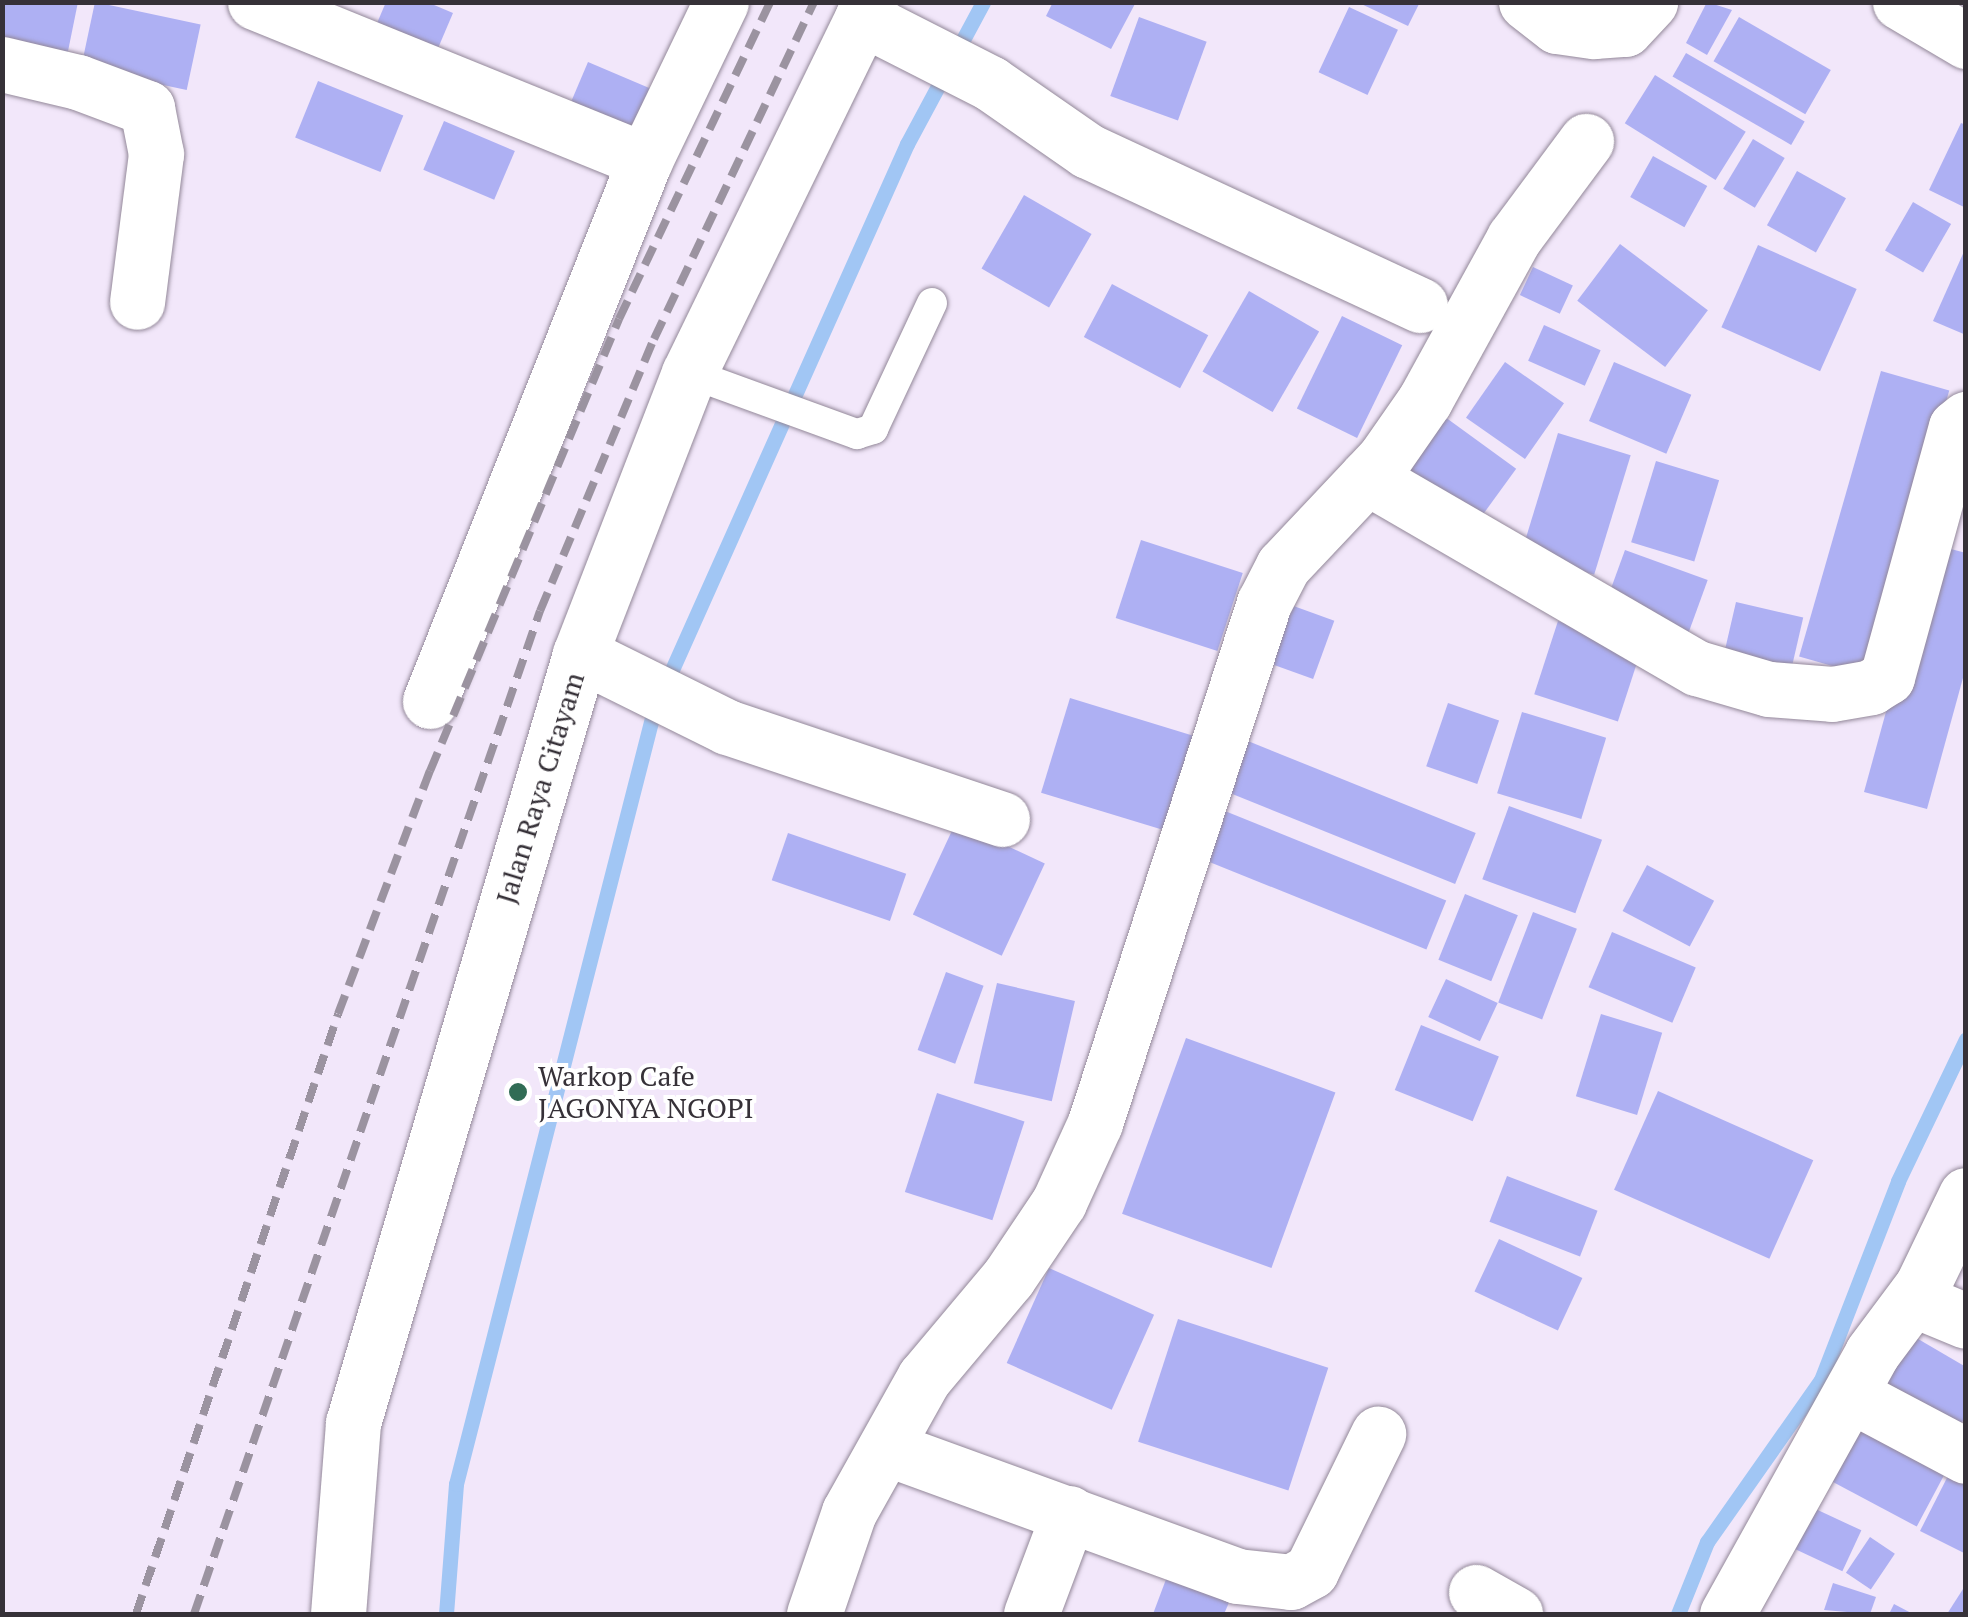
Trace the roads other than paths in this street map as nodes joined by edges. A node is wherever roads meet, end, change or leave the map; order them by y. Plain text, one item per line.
1 (256, 2) edge
2 (721, 2) edge
3 (1526, 2) edge
4 (1650, 2) edge
5 (1900, 2) edge
6 (876, 19) edge
7 (1966, 41) edge
8 (2, 64) edge
9 (1586, 141) dead end
10 (646, 160) junction
11 (136, 302) dead end
12 (932, 304) dead end
13 (1420, 305) dead end
14 (689, 373) junction
15 (1966, 419) edge
16 (1367, 477) junction
17 (602, 664) junction
18 (430, 701) dead end
19 (1002, 819) dead end
20 (1966, 1195) edge
21 (1913, 1299) junction
22 (1966, 1321) edge
23 (1851, 1394) junction
24 (1378, 1434) dead end
25 (886, 1448) junction
26 (1966, 1456) edge
27 (1070, 1513) junction
28 (338, 1614) edge
29 (814, 1614) edge
30 (1031, 1614) edge
31 (1727, 1614) edge

1 - 10 street
2 - 10 street
3 - 4 street
5 - 7 street
6 - 13 street
6 - 14 street, Jalan Raya Citayam
8 - 11 street
9 - 16 street
10 - 18 street
12 - 14 lane
14 - 17 street, Jalan Raya Citayam
15 - 16 street
16 - 25 street
17 - 19 street
17 - 28 street, Jalan Raya Citayam
20 - 21 street
21 - 22 street
21 - 23 street
23 - 26 street
23 - 31 street
24 - 27 street
25 - 27 street
25 - 29 street
27 - 30 street

